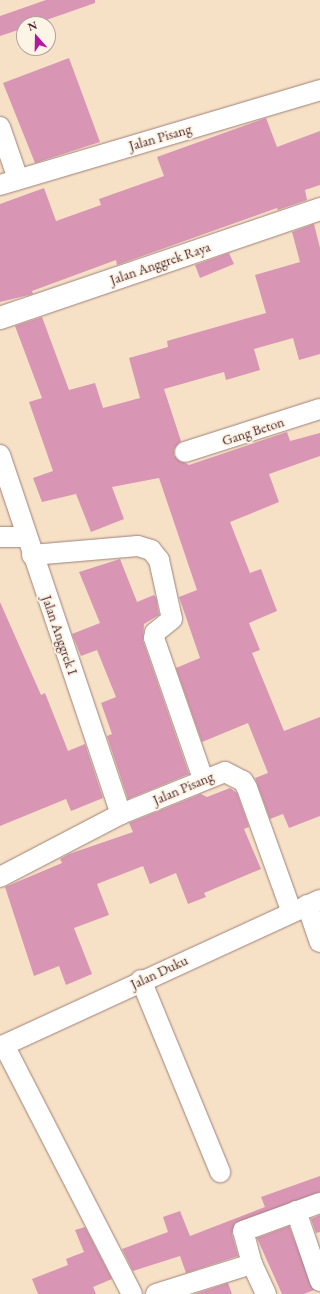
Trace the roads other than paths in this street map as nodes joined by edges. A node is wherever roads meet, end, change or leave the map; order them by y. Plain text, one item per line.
1 (320, 90) edge
2 (0, 127) edge
3 (9, 182) edge
4 (320, 209) edge
5 (0, 318) edge
6 (320, 409) edge
7 (186, 452) dead end
8 (0, 455) edge
9 (0, 537) edge
10 (30, 546) junction
11 (203, 779) junction
12 (121, 814) junction
13 (0, 877) edge
14 (306, 905) edge
15 (320, 942) edge
16 (141, 980) junction
17 (2, 1046) edge
18 (220, 1172) dead end
19 (320, 1204) edge
20 (296, 1211) junction
21 (252, 1264) junction
22 (320, 1280) edge
23 (132, 1294) edge
24 (156, 1294) edge
25 (266, 1294) edge

1 - 3 street, Jalan Pisang
2 - 3 street
4 - 5 street, Jalan Anggrek Raya
6 - 7 street, Gang Beton
8 - 10 street, Jalan Anggrek I
9 - 10 street
10 - 11 street
10 - 12 street, Jalan Anggrek I
11 - 12 street, Jalan Pisang
11 - 14 street, Jalan Pisang
12 - 13 street, Jalan Pisang
14 - 15 street, Jalan Pisang
14 - 16 street, Jalan Duku
16 - 17 street, Jalan Duku
16 - 18 street
17 - 23 street
19 - 20 street
20 - 21 street
20 - 22 street
21 - 24 street
21 - 25 street

